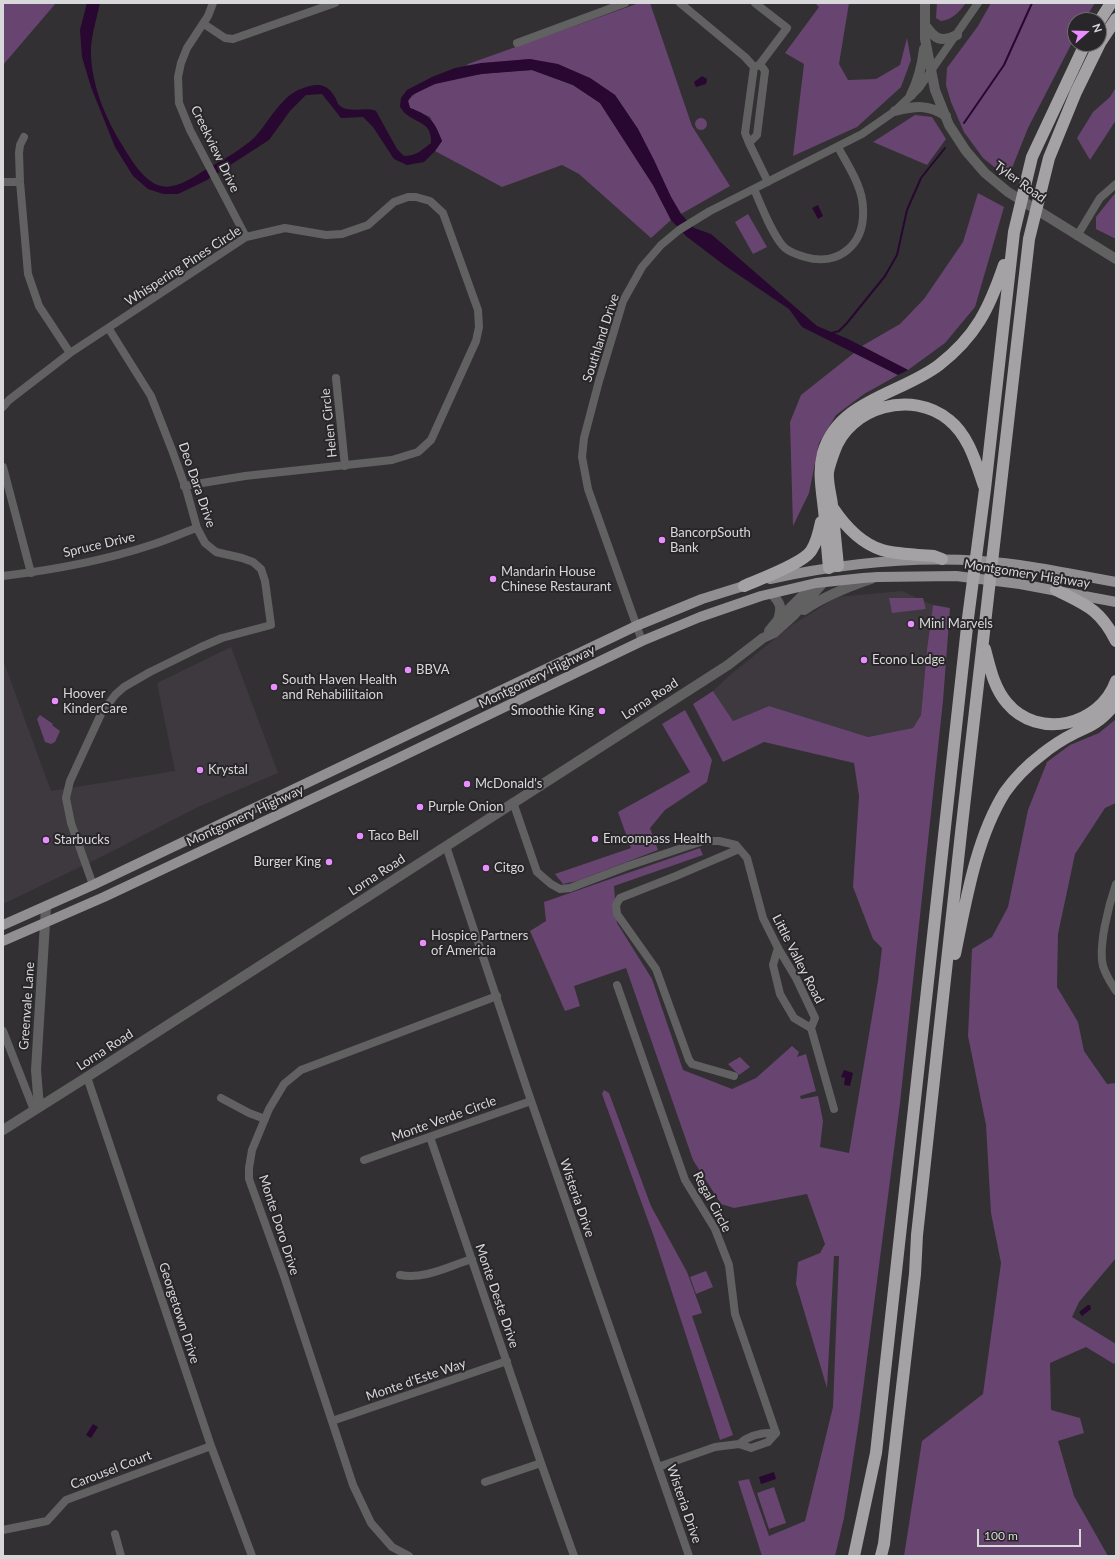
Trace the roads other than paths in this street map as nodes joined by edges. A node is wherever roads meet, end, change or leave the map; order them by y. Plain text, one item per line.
1 (213, 3) edge
2 (335, 3) edge
3 (625, 3) edge
4 (680, 3) edge
5 (755, 3) edge
6 (925, 3) edge
7 (978, 3) edge
8 (1111, 3) edge
9 (1105, 12) edge
10 (1116, 19) edge
11 (204, 24) junction
12 (924, 25) junction
13 (957, 35) junction
14 (925, 40) junction
15 (517, 43) dead end
16 (1081, 52) edge
17 (757, 65) junction
18 (931, 71) junction
19 (911, 95) junction
20 (895, 111) junction
21 (946, 116) junction
22 (24, 137) dead end
23 (749, 142) junction
24 (838, 147) junction
25 (3, 182) edge
26 (20, 182) junction
27 (768, 182) junction
28 (1116, 184) edge
29 (754, 189) junction
30 (1013, 236) junction
31 (1077, 236) junction
32 (246, 237) junction
33 (1116, 259) edge
34 (109, 329) junction
35 (70, 353) junction
36 (336, 378) dead end
37 (3, 407) edge
38 (345, 466) junction
39 (3, 467) edge
40 (184, 486) junction
41 (985, 489) junction
42 (828, 507) junction
43 (197, 528) junction
44 (942, 559) junction
45 (833, 567) junction
46 (31, 573) junction
47 (3, 576) edge
48 (878, 577) junction
49 (1116, 582) edge
50 (820, 583) junction
51 (744, 586) junction
52 (1056, 590) junction
53 (772, 594) junction
54 (1116, 602) edge
55 (794, 615) junction
56 (778, 620) junction
57 (636, 626) junction
58 (763, 638) junction
59 (1116, 640) edge
60 (642, 641) junction
61 (983, 643) junction
62 (1116, 681) edge
63 (1116, 703) edge
64 (513, 802) junction
65 (446, 846) junction
66 (739, 849) junction
67 (1116, 884) edge
68 (93, 885) junction
69 (46, 907) junction
70 (44, 923) junction
71 (3, 925) edge
72 (3, 942) edge
73 (778, 948) junction
74 (617, 984) dead end
75 (1116, 991) edge
76 (497, 996) junction
77 (941, 1016) junction
78 (811, 1028) junction
79 (3, 1031) edge
80 (734, 1076) dead end
81 (87, 1077) junction
82 (221, 1098) dead end
83 (531, 1101) junction
84 (37, 1108) junction
85 (834, 1109) dead end
86 (265, 1119) junction
87 (3, 1130) edge
88 (430, 1137) junction
89 (364, 1160) dead end
90 (472, 1259) junction
91 (400, 1276) dead end
92 (507, 1361) junction
93 (332, 1421) junction
94 (211, 1446) junction
95 (541, 1463) junction
96 (658, 1467) junction
97 (485, 1482) dead end
98 (3, 1530) edge
99 (115, 1534) dead end
100 (122, 1556) edge
101 (252, 1556) edge
102 (409, 1556) edge
103 (574, 1556) edge
104 (689, 1556) edge
105 (854, 1556) edge
106 (881, 1556) edge

1 - 11 street, Creekview Drive
2 - 11 street
3 - 15 street
4 - 17 street
5 - 17 street
6 - 12 street, Tyler Road
7 - 13 street, Southland Drive
8 - 9 highway
10 - 61 highway
11 - 32 street, Creekview Drive
12 - 13 street
12 - 14 street, Tyler Road
13 - 18 street, Southland Drive
14 - 18 street, Tyler Road
14 - 19 street
16 - 30 highway
17 - 23 street
17 - 23 street
18 - 19 street, Southland Drive
18 - 21 street, Tyler Road
19 - 20 street, Southland Drive
20 - 21 street
20 - 24 street, Southland Drive
21 - 31 street, Tyler Road
22 - 26 street
23 - 27 street
24 - 27 street, Southland Drive
24 - 29 street
25 - 26 street
26 - 35 street
27 - 29 street, Southland Drive
28 - 31 street
29 - 57 street, Southland Drive
30 - 41 highway
30 - 42 highway
31 - 33 street, Tyler Road
32 - 34 street, Whispering Pines Circle
32 - 38 street, Whispering Pines Circle
34 - 35 street, Whispering Pines Circle
34 - 40 street, Deo Dara Drive
35 - 37 street, Whispering Pines Circle
36 - 38 street, Helen Circle
38 - 40 street, Whispering Pines Circle
39 - 46 street
40 - 43 street, Deo Dara Drive
41 - 42 highway
41 - 105 highway
42 - 44 highway
42 - 45 highway
42 - 51 highway
43 - 46 street, Spruce Drive
43 - 68 street, Deo Dara Drive
44 - 45 main road, Montgomery Highway
44 - 49 main road, Montgomery Highway
45 - 50 main road
45 - 51 main road, Montgomery Highway
46 - 47 street, Spruce Drive
48 - 50 main road, Montgomery Highway
48 - 52 main road, Montgomery Highway
48 - 55 street
50 - 53 main road, Montgomery Highway
50 - 55 street, Lorna Road
50 - 56 street, Lorna Road
51 - 57 main road, Montgomery Highway
52 - 54 main road, Montgomery Highway
52 - 59 highway
53 - 56 street
53 - 60 main road, Montgomery Highway
55 - 58 street, Lorna Road
56 - 58 street, Lorna Road
57 - 60 street, Southland Drive
57 - 68 main road, Montgomery Highway
58 - 64 street, Lorna Road
60 - 70 main road, Montgomery Highway
61 - 62 highway
61 - 77 highway
63 - 77 highway
64 - 65 street, Lorna Road
64 - 66 street
65 - 76 street, Wisteria Drive
65 - 81 street, Lorna Road
66 - 73 street, Little Valley Road
66 - 80 street
67 - 75 street
68 - 69 main road, Montgomery Highway
69 - 70 street, Greenvale Lane
69 - 71 main road, Montgomery Highway
70 - 72 main road, Montgomery Highway
70 - 84 street, Greenvale Lane
73 - 78 street, Little Valley Road
73 - 78 street
74 - 96 street, Regal Circle
76 - 83 street, Wisteria Drive
76 - 86 street, Monte Doro Drive
77 - 106 highway
78 - 85 street, Little Valley Road
79 - 84 street
81 - 84 street, Lorna Road
81 - 94 street, Georgetown Drive
82 - 86 street
83 - 88 street, Monte Verde Circle
83 - 96 street, Wisteria Drive
84 - 87 street, Lorna Road
86 - 93 street, Monte Doro Drive
88 - 89 street, Monte Verde Circle
88 - 90 street, Monte Deste Drive
90 - 91 street
90 - 92 street, Monte Deste Drive
92 - 93 street, Monte d'Este Way
92 - 95 street, Monte Deste Drive
93 - 102 street, Monte Doro Drive
94 - 98 street, Carousel Court
94 - 101 street, Georgetown Drive
95 - 97 street
95 - 103 street, Monte Deste Drive
96 - 104 street, Wisteria Drive
99 - 100 street

